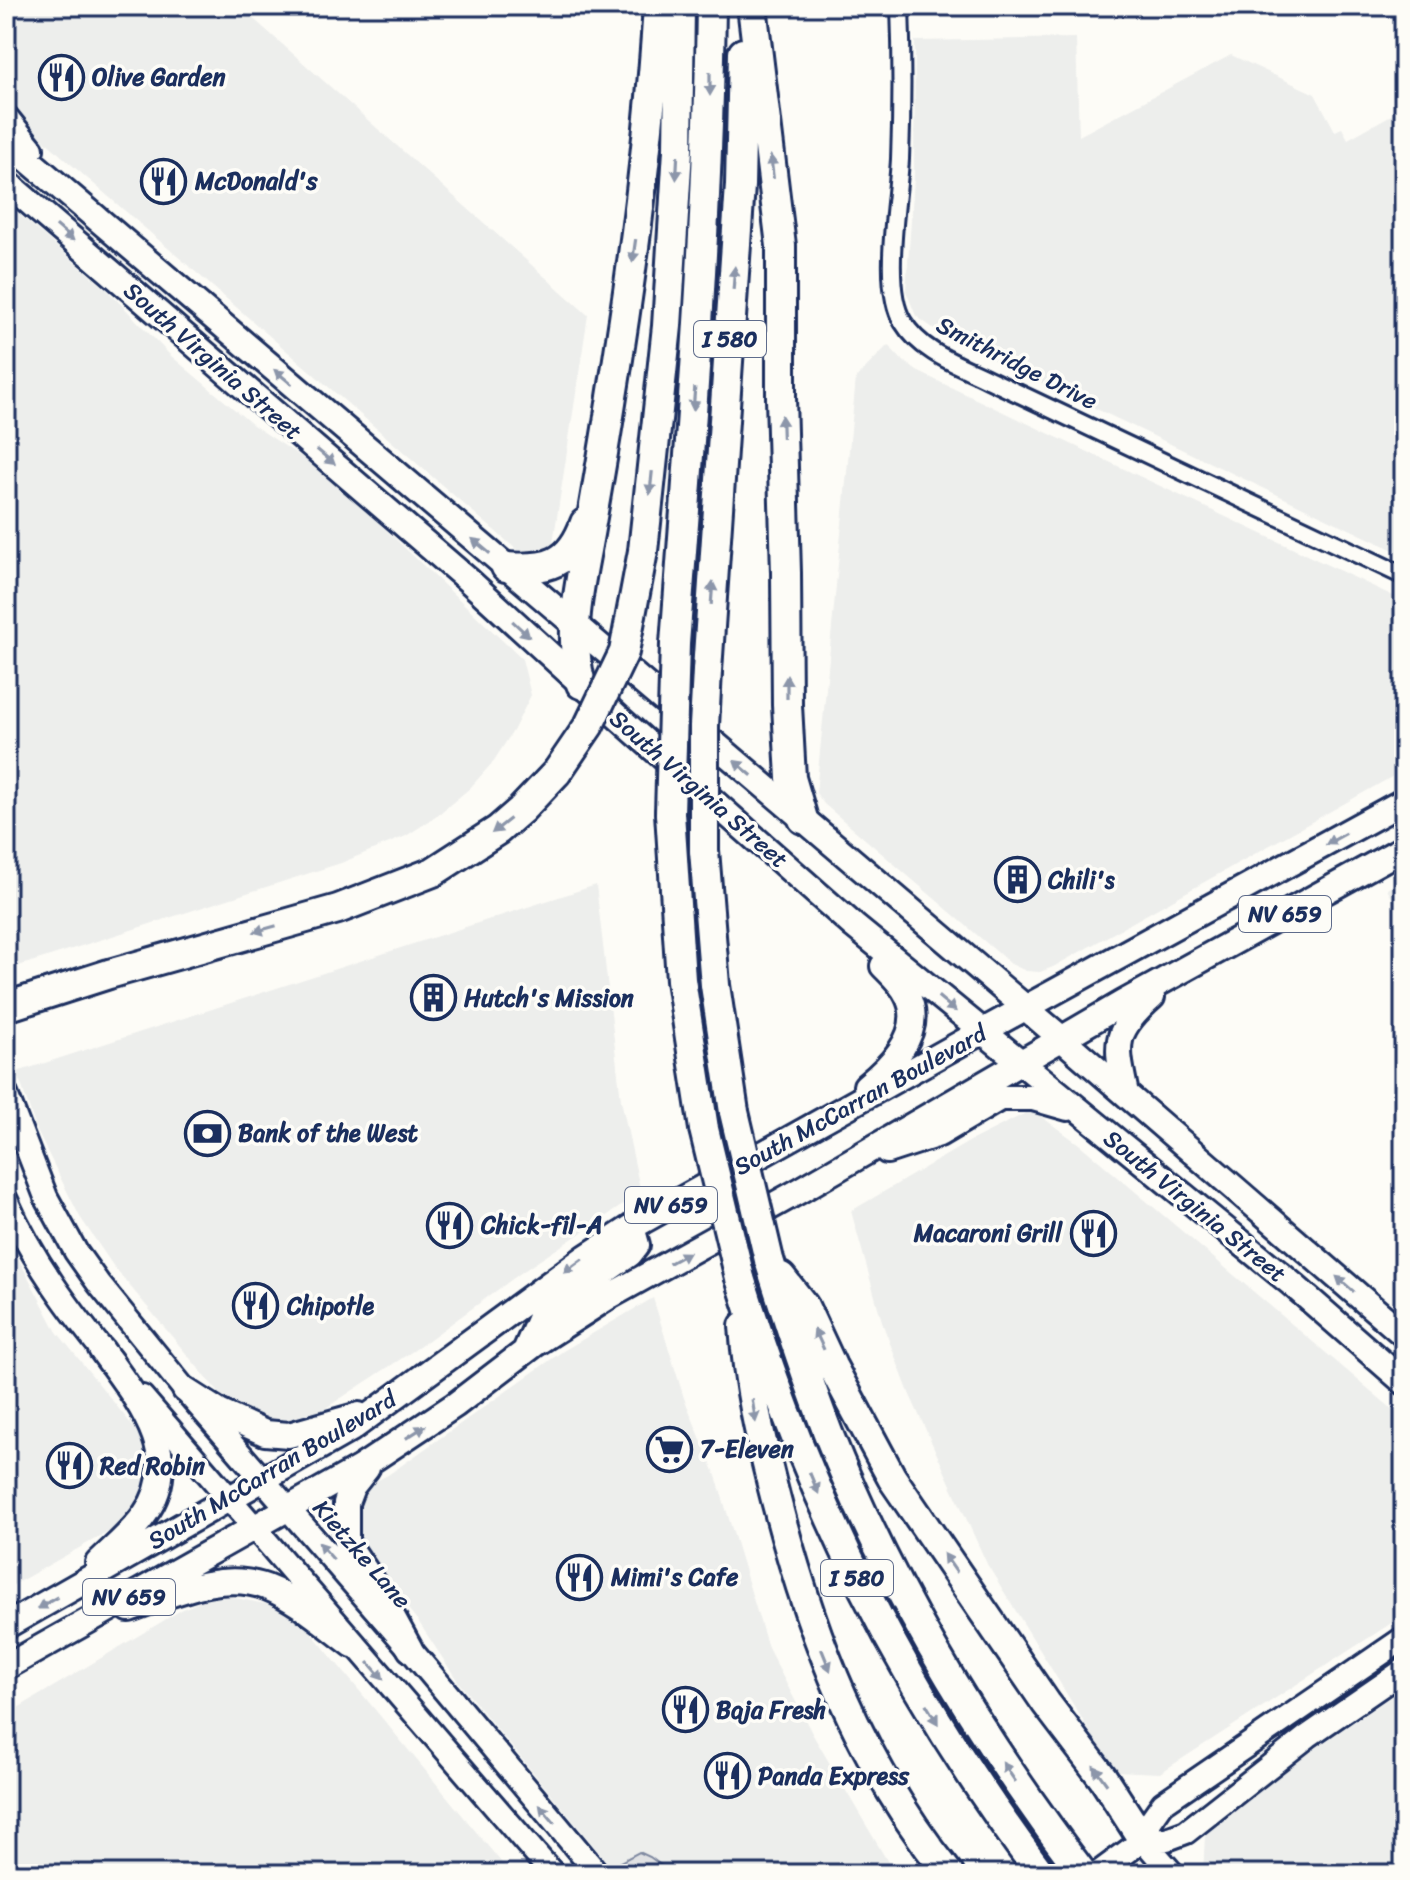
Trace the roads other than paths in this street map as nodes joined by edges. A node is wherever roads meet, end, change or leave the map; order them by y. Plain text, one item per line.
1 (658, 6) edge
2 (680, 6) edge
3 (711, 6) edge
4 (744, 6) edge
5 (752, 6) edge
6 (900, 6) edge
7 (6, 118) edge
8 (6, 141) edge
9 (6, 182) edge
10 (65, 191) junction
11 (315, 404) junction
12 (293, 429) junction
13 (598, 485) junction
14 (506, 567) junction
15 (1404, 576) edge
16 (573, 624) junction
17 (581, 684) junction
18 (1404, 801) edge
19 (803, 819) junction
20 (1404, 848) edge
21 (814, 890) junction
22 (1183, 970) junction
23 (6, 1007) edge
24 (1026, 1008) junction
25 (981, 1032) junction
26 (1061, 1038) junction
27 (1018, 1062) junction
28 (6, 1094) edge
29 (1126, 1094) junction
30 (1079, 1111) junction
31 (811, 1128) junction
32 (853, 1159) junction
33 (6, 1200) edge
34 (632, 1227) junction
35 (769, 1260) junction
36 (740, 1278) junction
37 (1404, 1335) edge
38 (101, 1349) junction
39 (525, 1351) junction
40 (1404, 1382) edge
41 (185, 1390) junction
42 (381, 1409) junction
43 (378, 1456) junction
44 (261, 1480) junction
45 (227, 1499) junction
46 (287, 1506) junction
47 (252, 1527) junction
48 (76, 1586) junction
49 (6, 1626) edge
50 (1404, 1638) edge
51 (49, 1642) junction
52 (353, 1645) junction
53 (410, 1649) junction
54 (6, 1667) edge
55 (1404, 1670) edge
56 (1143, 1840) junction
57 (1033, 1863) edge
58 (553, 1874) edge
59 (598, 1874) edge
60 (949, 1874) edge
61 (1083, 1874) edge
62 (1097, 1874) edge
63 (1173, 1874) edge

1 -> 13 highway
2 -> 23 highway, bridge
3 -> 36 highway, I 580, bridge
35 -> 4 highway, I 580, bridge
19 -> 5 highway
6 - 15 street, Smithridge Drive
7 - 10 main road
8 - 10 main road, South Virginia Street
9 -> 12 main road, South Virginia Street
11 -> 10 main road, South Virginia Street
11 - 12 main road
14 -> 11 main road, South Virginia Street
12 -> 17 main road, South Virginia Street
13 - 14 highway
13 - 16 highway
14 - 16 main road, South Virginia Street
16 - 17 highway
19 -> 16 main road, South Virginia Street
17 - 21 main road, South Virginia Street
18 -> 24 main road, South McCarran Boulevard / NV 659
19 - 24 main road, South Virginia Street
20 - 22 main road, South McCarran Boulevard / NV 659
21 -> 25 main road, South Virginia Street
21 - 31 main road
22 - 26 main road, South McCarran Boulevard / NV 659
22 - 29 main road
24 - 25 main road, South McCarran Boulevard / NV 659
24 - 26 main road, South Virginia Street
25 - 27 main road, South Virginia Street
25 - 31 main road, South McCarran Boulevard / NV 659
26 - 27 main road, South McCarran Boulevard / NV 659
26 - 29 main road, South Virginia Street
27 - 30 main road, South Virginia Street
27 - 32 main road, South McCarran Boulevard / NV 659
28 - 41 main road, Kietzke Lane
37 -> 29 main road, South Virginia Street
30 - 32 main road
30 - 40 main road, South Virginia Street
31 - 34 main road, South McCarran Boulevard / NV 659
39 -> 32 main road, South McCarran Boulevard / NV 659
33 - 38 main road
34 - 39 main road
34 -> 42 main road, South McCarran Boulevard / NV 659
56 -> 35 highway
61 -> 35 highway, I 580
36 -> 57 highway, I 580
36 -> 60 highway
38 - 45 main road
38 - 48 main road
43 -> 39 main road, South McCarran Boulevard / NV 659
41 - 42 main road
41 - 44 main road, Kietzke Lane
42 - 44 main road, South McCarran Boulevard / NV 659
43 - 46 main road, South McCarran Boulevard / NV 659
43 - 53 main road
44 - 45 main road, South McCarran Boulevard / NV 659
44 - 46 main road, Kietzke Lane
45 - 47 main road
45 - 48 main road, South McCarran Boulevard / NV 659
46 - 47 main road, South McCarran Boulevard / NV 659
53 -> 46 main road, Kietzke Lane
47 - 51 main road, South McCarran Boulevard / NV 659
47 - 52 main road
48 -> 49 main road, South McCarran Boulevard / NV 659
50 - 56 main road
51 - 52 main road
51 - 54 main road, South McCarran Boulevard / NV 659
52 -> 58 main road
59 -> 53 main road, Kietzke Lane
55 - 56 main road
56 - 62 main road
56 - 63 main road

